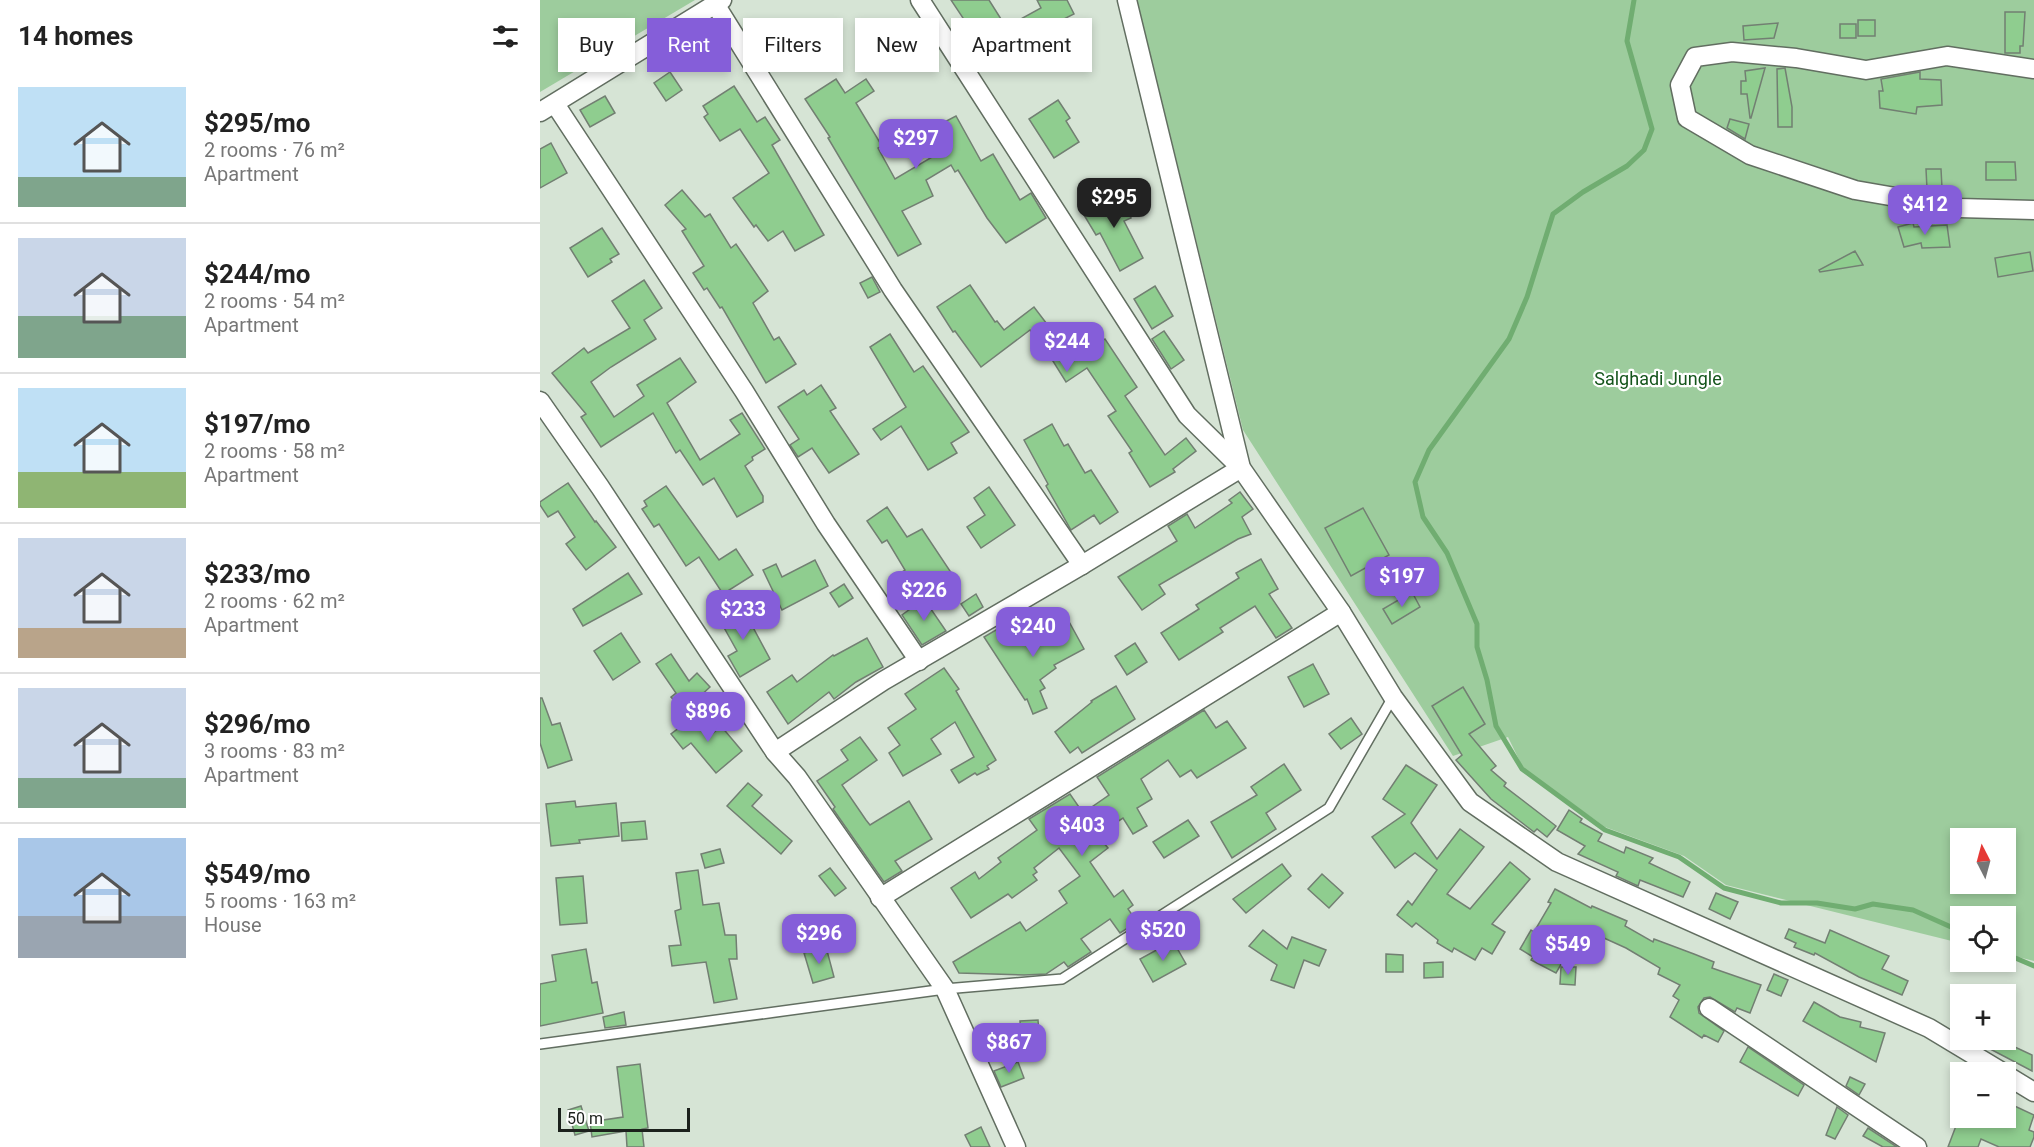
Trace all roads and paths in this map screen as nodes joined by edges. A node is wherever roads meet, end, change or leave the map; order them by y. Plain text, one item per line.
1 (920, 0) edge
2 (1127, 0) edge
3 (719, 2) edge
4 (2034, 69) edge
5 (548, 108) edge
6 (2034, 210) edge
7 (540, 401) edge
8 (1241, 468) junction
9 (1082, 565) junction
10 (1341, 612) junction
11 (919, 661) junction
12 (1393, 697) junction
13 (776, 752) junction
14 (880, 898) junction
15 (945, 989) junction
16 (1709, 1008) dead end
17 (540, 1044) edge
18 (1984, 1062) edge
19 (2016, 1081) edge
20 (2034, 1092) edge
21 (1016, 1147) edge
22 (1917, 1147) edge

1 - 8 street
2 - 8 street
3 - 5 street
3 - 9 street
4 - 6 street
5 - 11 street
7 - 13 street
8 - 9 street
8 - 10 street
9 - 11 street
10 - 12 street
10 - 14 street
11 - 13 street
12 - 15 lane
12 - 18 street
13 - 14 street
14 - 15 street
15 - 17 lane
15 - 21 street
16 - 22 street
19 - 20 street

